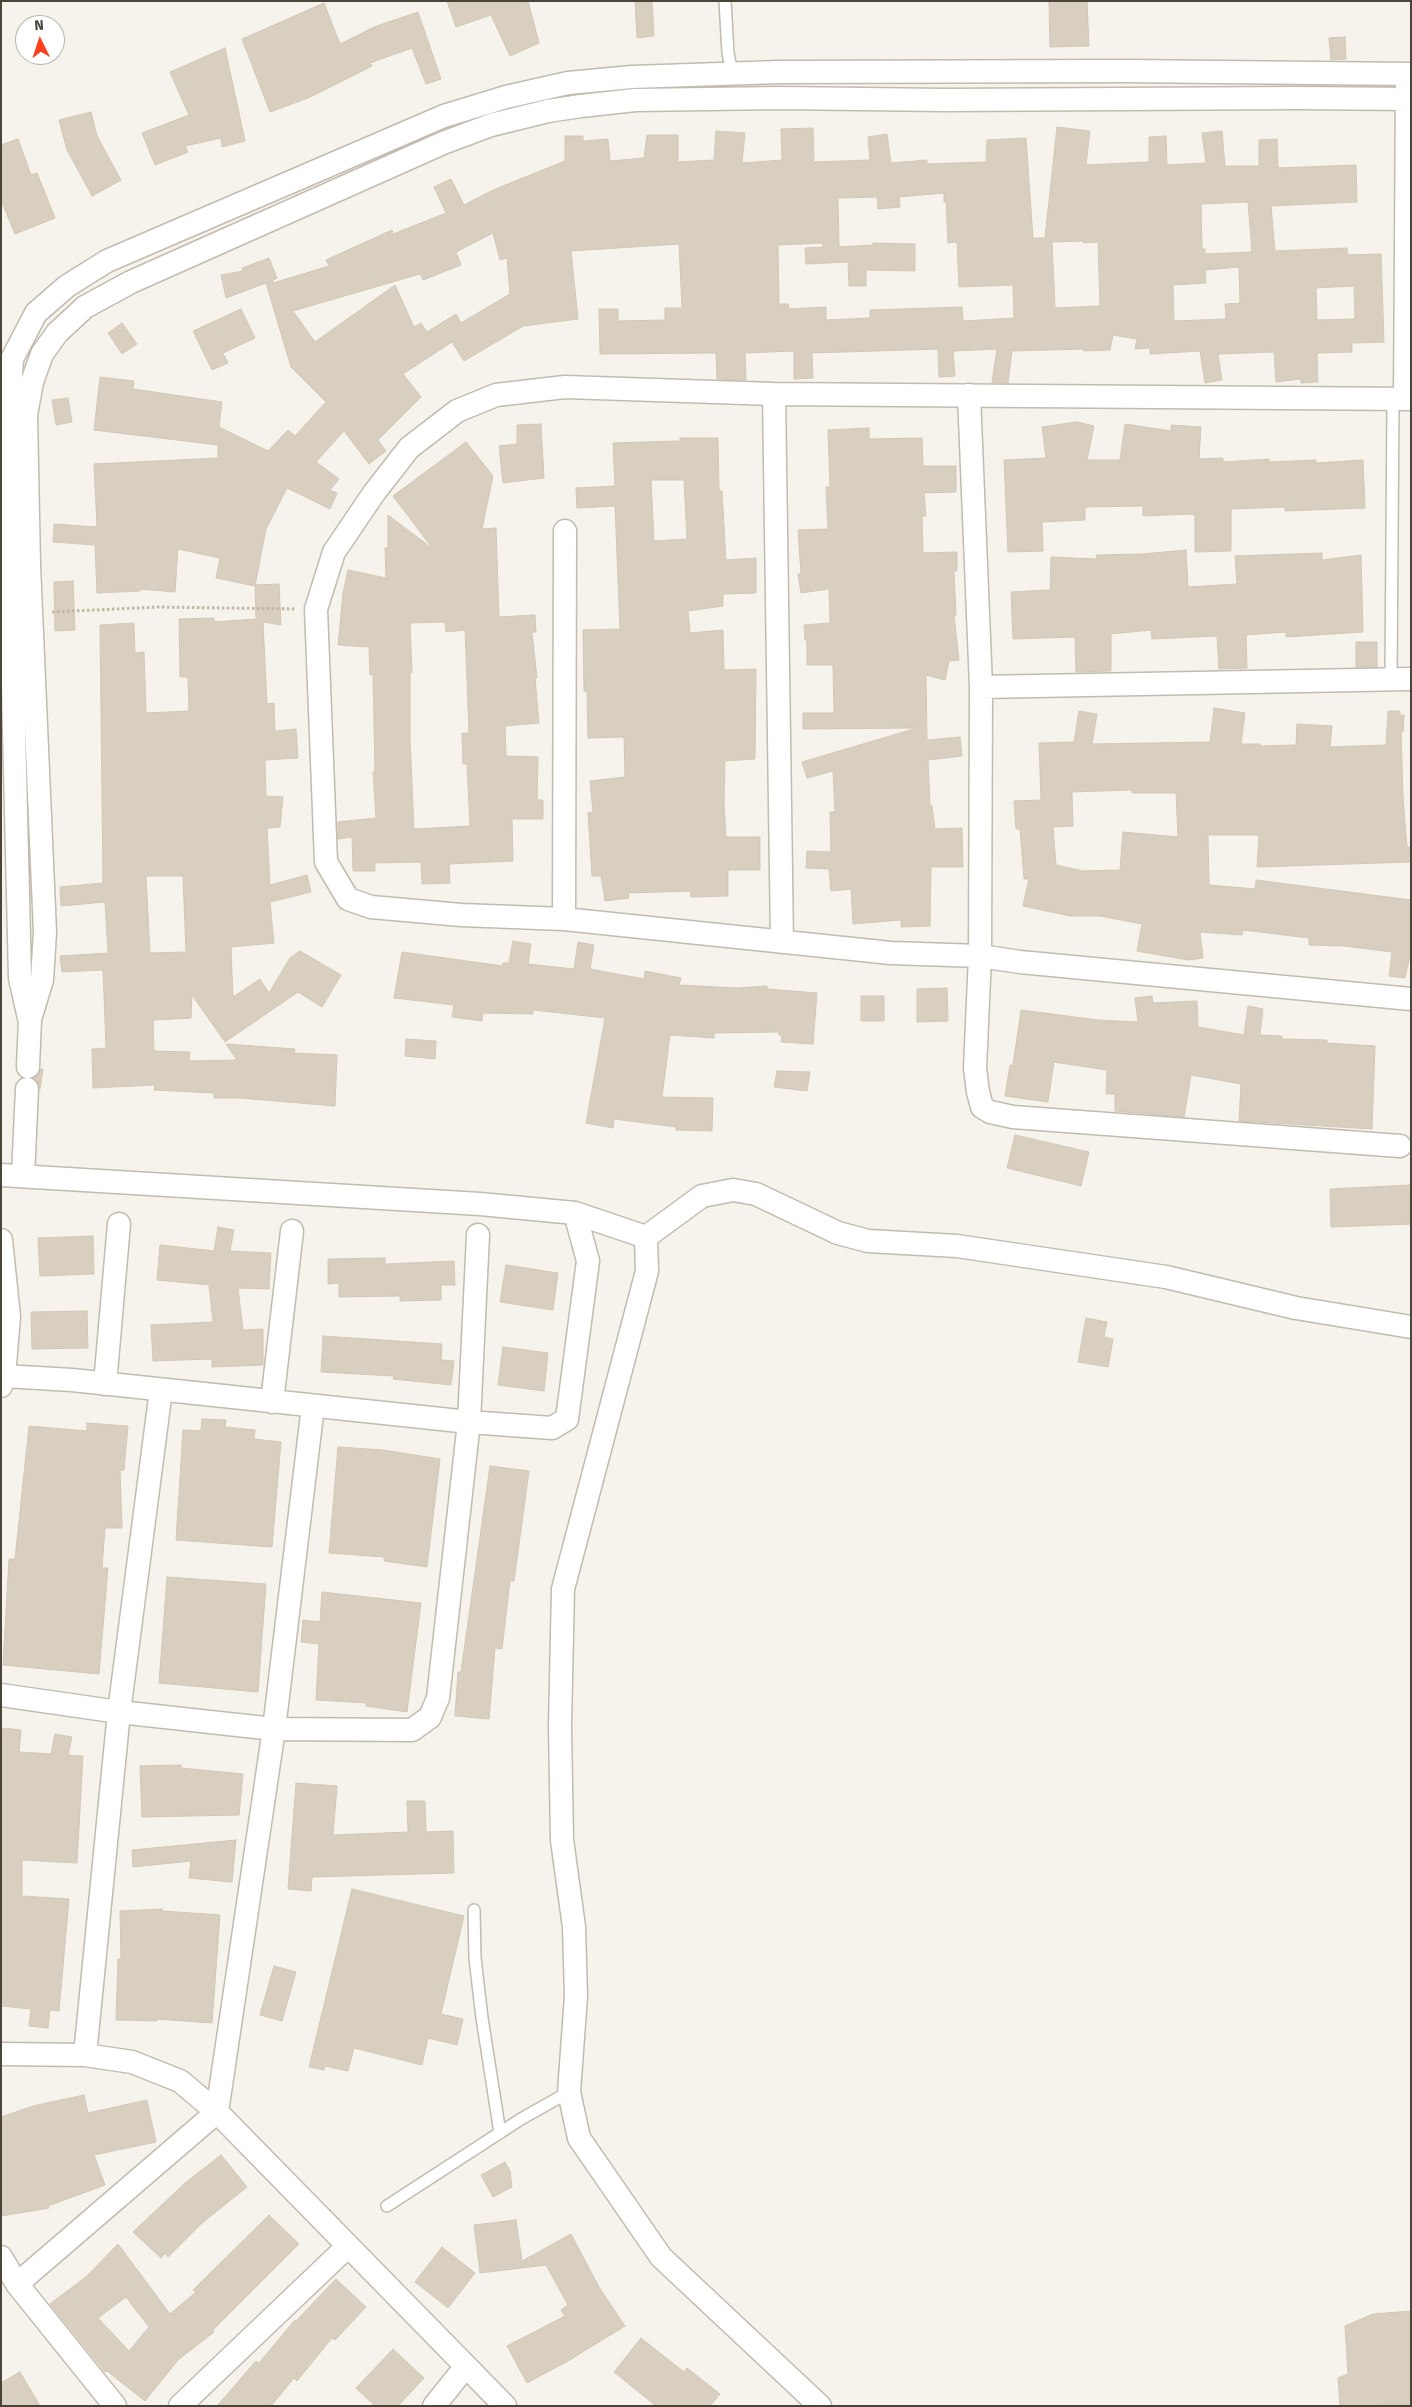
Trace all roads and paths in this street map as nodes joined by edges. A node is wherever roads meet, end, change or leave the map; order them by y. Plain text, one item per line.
1 (724, 1) edge
2 (778, 72) junction
3 (732, 73) junction
4 (1408, 74) edge
5 (780, 98) junction
6 (1409, 99) edge
7 (774, 394) junction
8 (969, 395) junction
9 (1403, 399) edge
10 (565, 531) dead end
11 (316, 610) junction
12 (21, 614) junction
13 (1401, 679) edge
14 (981, 687) junction
15 (564, 919) junction
16 (782, 942) junction
17 (980, 956) junction
18 (1411, 999) edge
19 (28, 1067) dead end
20 (27, 1089) dead end
21 (1400, 1146) dead end
22 (12, 1176) edge
23 (575, 1213) junction
24 (119, 1224) dead end
25 (292, 1231) dead end
26 (478, 1235) dead end
27 (646, 1237) junction
28 (1, 1240) edge
29 (1411, 1328) edge
30 (3, 1381) edge
31 (105, 1384) junction
32 (161, 1390) junction
33 (272, 1402) junction
34 (313, 1406) junction
35 (469, 1422) junction
36 (1, 1695) edge
37 (119, 1712) junction
38 (274, 1729) junction
39 (474, 1910) dead end
40 (1, 2054) edge
41 (84, 2055) junction
42 (569, 2092) junction
43 (217, 2112) junction
44 (500, 2133) junction
45 (387, 2206) dead end
46 (348, 2246) junction
47 (1, 2257) edge
48 (17, 2284) junction
49 (466, 2366) junction
50 (115, 2406) edge
51 (180, 2406) edge
52 (434, 2406) edge
53 (504, 2406) edge
54 (820, 2406) edge

1 - 3 lane
2 - 3 street
2 - 4 street
2 - 5 street
3 - 12 street
4 - 6 street
5 - 6 street
5 - 12 street
6 - 9 street
7 - 8 street
7 - 11 street
7 - 16 street
8 - 9 street
8 - 14 street
9 - 13 lane
10 - 15 street
11 - 12 path
11 - 15 street
12 - 19 street
13 - 14 street
14 - 17 street
15 - 16 street
16 - 17 street
17 - 18 street
17 - 21 street
20 - 22 street
22 - 23 street
23 - 27 street
23 - 35 street
24 - 31 street
25 - 33 street
26 - 35 street
27 - 29 street
27 - 42 street
28 - 30 street
30 - 31 street
31 - 32 street
32 - 33 street
32 - 37 street
33 - 34 street
34 - 35 street
34 - 38 street
35 - 38 street
36 - 37 street
37 - 38 street
37 - 41 street
38 - 43 street
39 - 44 lane
40 - 41 street
41 - 43 street
42 - 44 lane
42 - 54 street
43 - 46 street
43 - 48 street
44 - 45 lane
46 - 49 street
46 - 51 street
47 - 48 street
48 - 50 street
49 - 52 street
49 - 53 street

